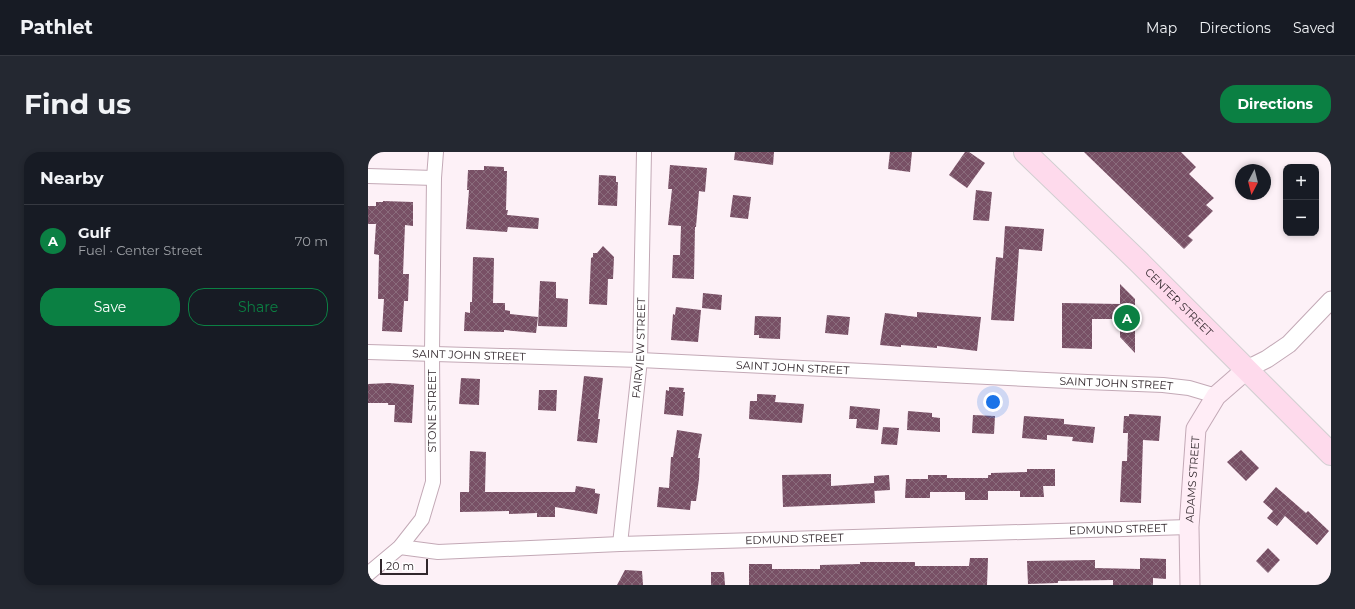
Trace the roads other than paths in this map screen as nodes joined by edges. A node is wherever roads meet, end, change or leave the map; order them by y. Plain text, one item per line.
1 (436, 152) edge
2 (644, 152) edge
3 (1025, 152) edge
4 (368, 176) edge
5 (434, 178) junction
6 (1331, 300) edge
7 (368, 352) edge
8 (432, 354) junction
9 (640, 360) junction
10 (1247, 369) junction
11 (1216, 396) junction
12 (1331, 454) edge
13 (1189, 527) junction
14 (620, 544) junction
15 (400, 547) junction
16 (368, 574) edge
17 (1190, 585) edge

1 - 5 street, STONE STREET
2 - 9 street, FAIRVIEW STREET
3 - 10 main road, CENTER STREET
4 - 5 street
5 - 8 street, STONE STREET
6 - 10 street
7 - 8 street, SAINT JOHN STREET
8 - 9 street, SAINT JOHN STREET
8 - 15 street, STONE STREET
9 - 11 street, SAINT JOHN STREET
9 - 14 street, FAIRVIEW STREET
10 - 11 main road, ADAMS STREET
10 - 12 main road, CENTER STREET
11 - 13 main road, ADAMS STREET
13 - 14 street, EDMUND STREET
13 - 17 main road, ADAMS STREET
14 - 15 street, EDMUND STREET
15 - 16 street, STONE STREET

